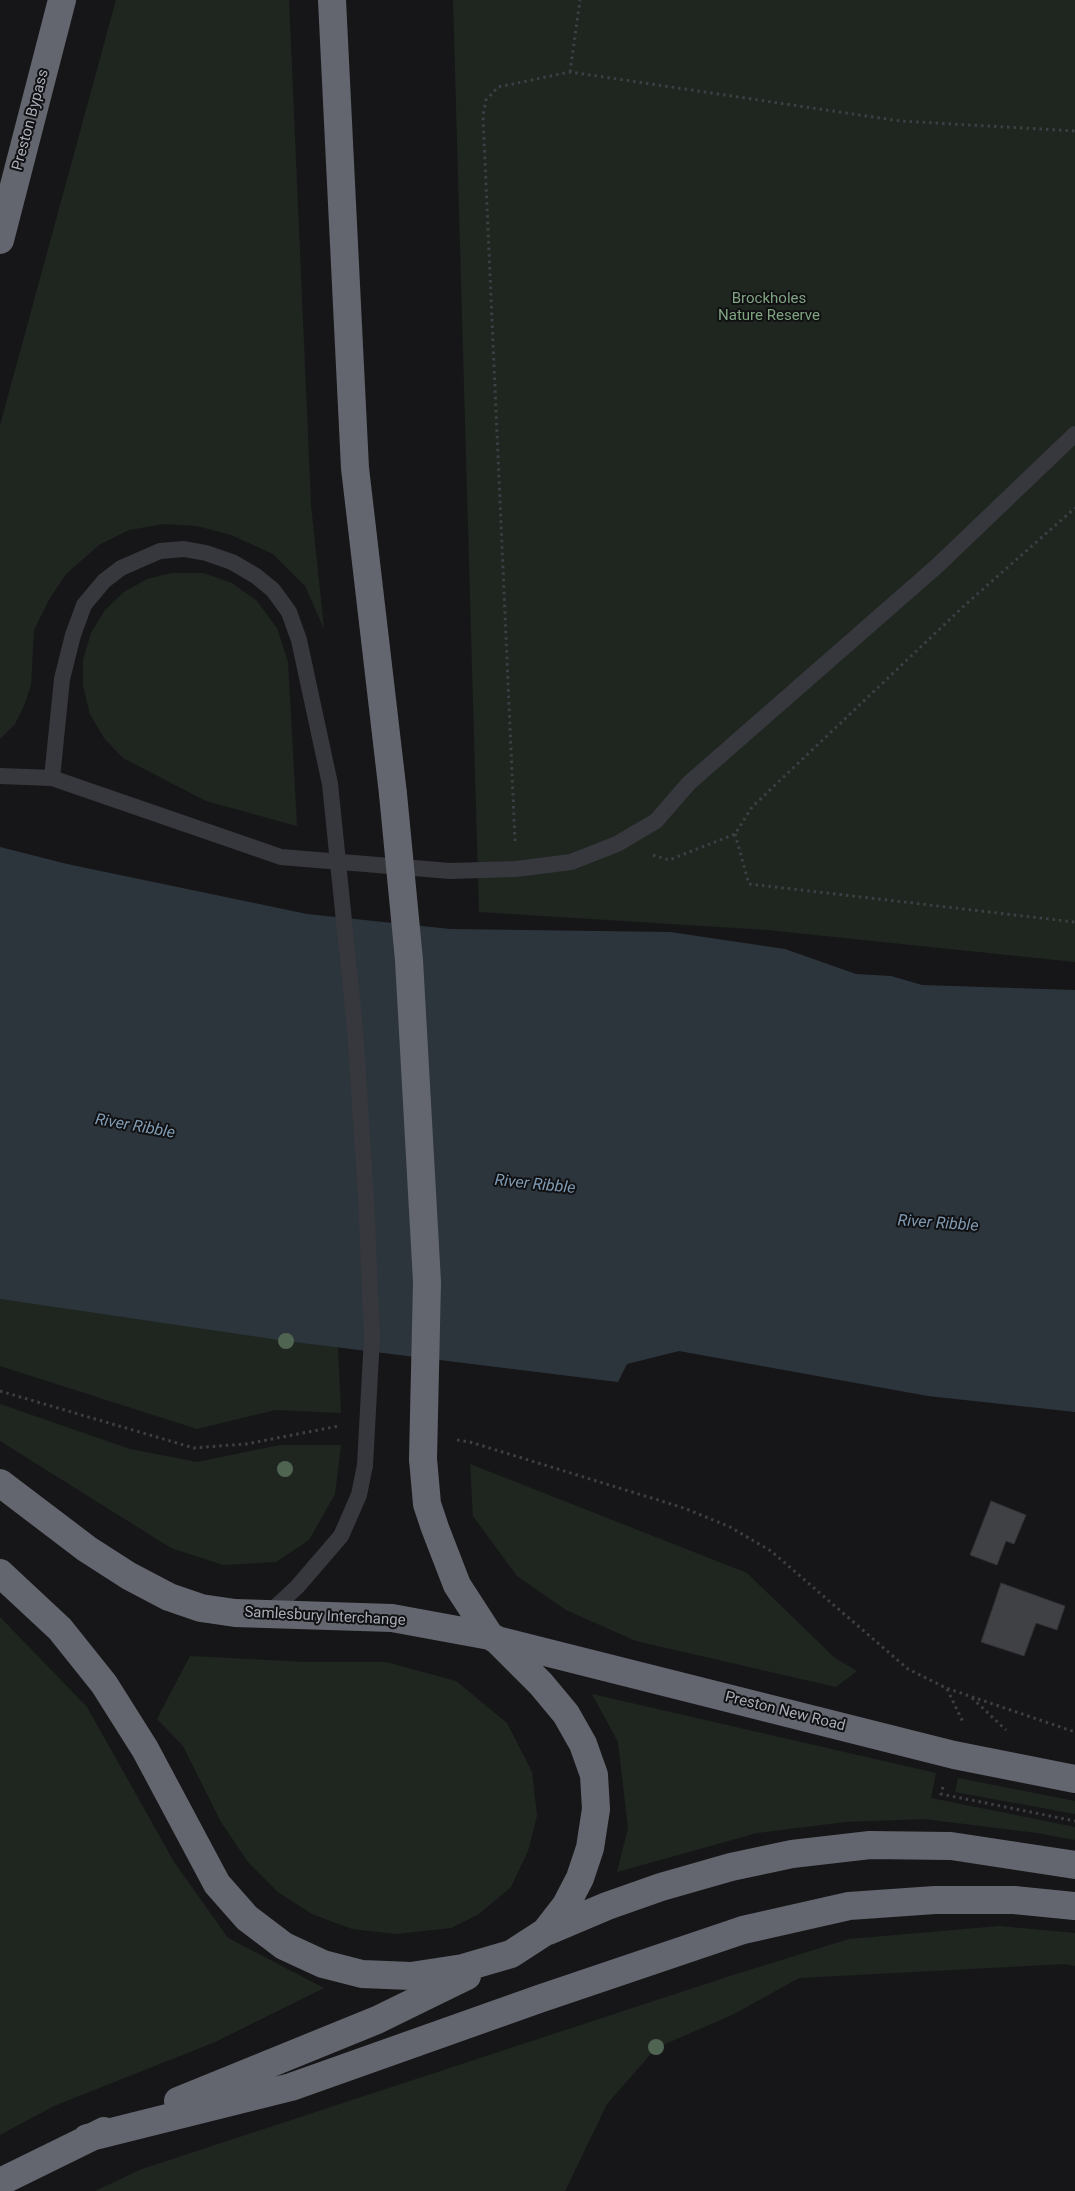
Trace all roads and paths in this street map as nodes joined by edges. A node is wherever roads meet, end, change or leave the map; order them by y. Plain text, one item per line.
1 (62, 0) edge
2 (332, 0) edge
3 (580, 0) edge
4 (570, 72) junction
5 (1075, 131) edge
6 (0, 240) edge
7 (1075, 434) edge
8 (1075, 508) edge
9 (0, 776) edge
10 (52, 778) junction
11 (736, 834) junction
12 (617, 844) junction
13 (516, 869) junction
14 (1075, 922) edge
15 (0, 1391) edge
16 (348, 1424) dead end
17 (452, 1439) dead end
18 (0, 1483) edge
19 (0, 1573) edge
20 (268, 1614) junction
21 (493, 1638) junction
22 (1075, 1732) edge
23 (1075, 1779) edge
24 (1075, 1865) edge
25 (1075, 1906) edge
26 (545, 1932) junction
27 (511, 1954) junction
28 (87, 2138) junction
29 (0, 2182) edge

1 - 6 highway, Preston Bypass
2 - 21 highway, bridge
3 - 4 path
4 - 5 path
4 - 13 path
7 - 12 lane
8 - 11 path
9 - 10 lane
10 - 13 lane
10 - 20 lane, bridge
11 - 12 path
11 - 14 path
12 - 13 lane
15 - 16 path
17 - 22 path
18 - 20 highway, Samlesbury Interchange
19 - 27 highway
20 - 21 highway, Samlesbury Interchange
21 - 23 highway, Preston New Road
21 - 26 highway
24 - 26 highway
25 - 28 highway
26 - 27 highway
27 - 28 highway
28 - 29 highway

